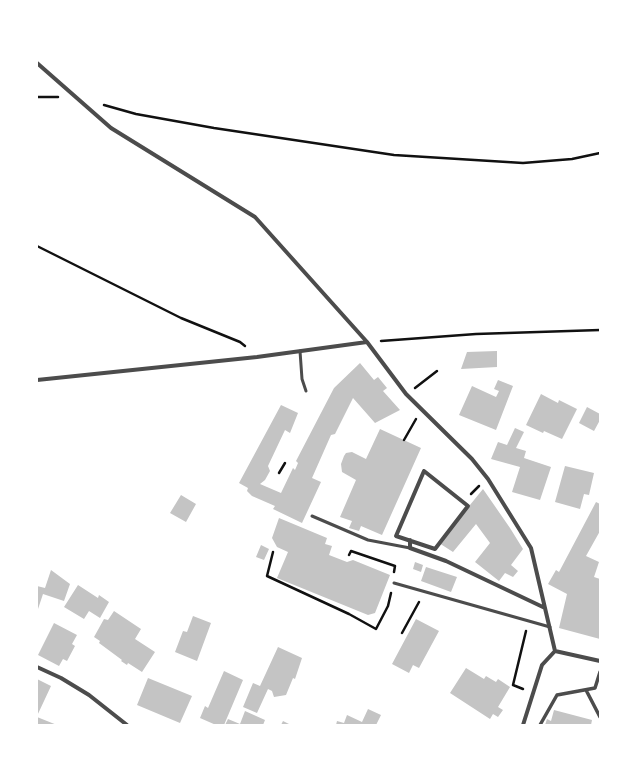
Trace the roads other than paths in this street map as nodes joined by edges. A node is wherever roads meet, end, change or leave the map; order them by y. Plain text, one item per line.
1 (37, 63) edge
2 (367, 342) junction
3 (300, 351) junction
4 (37, 380) edge
5 (306, 391) dead end
6 (312, 516) dead end
7 (410, 540) junction
8 (410, 548) junction
9 (394, 583) road end
10 (545, 608) junction
11 (550, 627) junction
12 (555, 651) junction
13 (600, 661) edge
14 (37, 668) edge
15 (600, 672) edge
16 (586, 690) junction
17 (600, 717) edge
18 (127, 725) edge
19 (523, 725) edge
20 (540, 725) edge

1 - 2 street
2 - 3 street
2 - 10 street
3 - 4 street
3 - 5 lane
6 - 8 lane
7 - 7 street
7 - 8 street
8 - 10 street
9 - 11 lane
10 - 11 street
11 - 12 street
12 - 13 street
12 - 19 street
14 - 18 street
15 - 16 street
16 - 17 street
16 - 20 street

